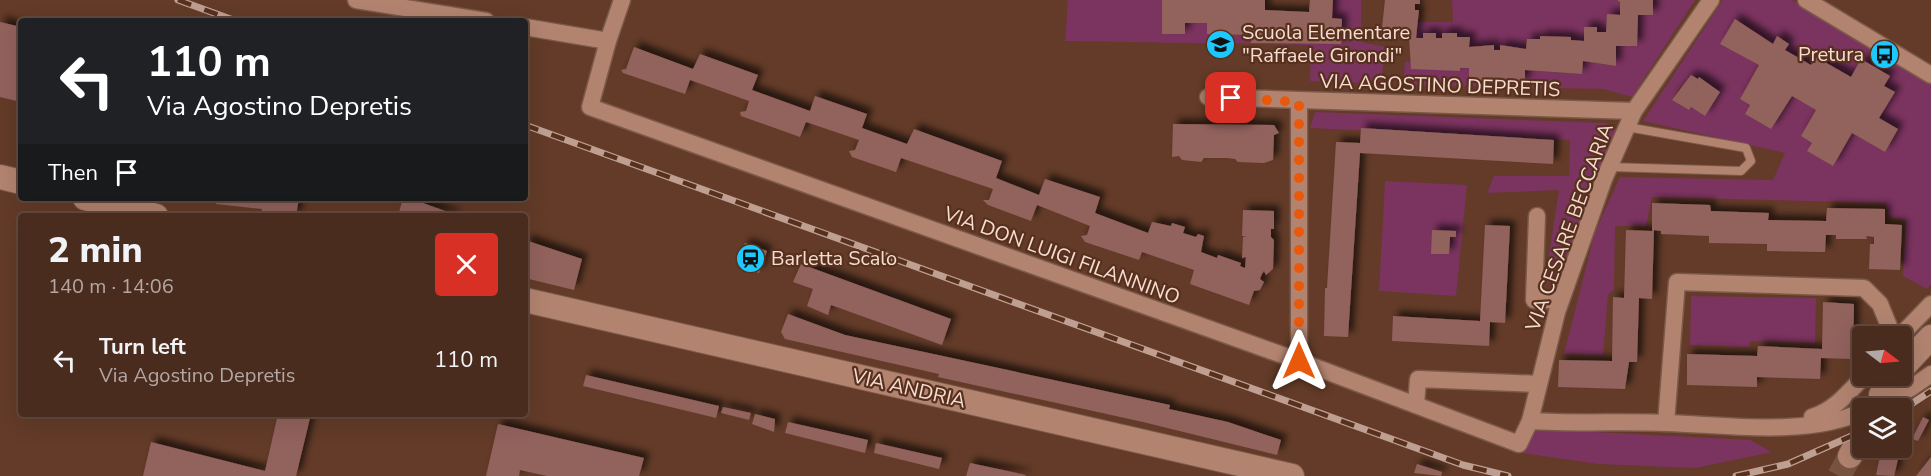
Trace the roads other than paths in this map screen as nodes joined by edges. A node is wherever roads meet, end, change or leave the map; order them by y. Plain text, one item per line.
1 (356, 0) edge
2 (622, 0) edge
3 (1711, 0) edge
4 (1806, 0) edge
5 (467, 18) edge
6 (528, 28) edge
7 (608, 41) junction
8 (1931, 75) edge
9 (1208, 97) dead end
10 (1299, 102) junction
11 (1631, 119) junction
12 (1610, 167) junction
13 (0, 177) edge
14 (18, 181) edge
15 (97, 201) edge
16 (146, 213) edge
17 (1537, 216) dead end
18 (1561, 300) junction
19 (528, 301) edge
20 (1931, 304) edge
21 (1889, 326) edge
22 (1910, 326) edge
23 (1931, 338) edge
24 (1912, 358) edge
25 (1299, 361) junction
26 (1931, 374) edge
27 (1539, 384) junction
28 (1855, 386) edge
29 (1887, 386) edge
30 (1877, 398) edge
31 (1883, 398) edge
32 (1416, 405) junction
33 (1852, 414) edge
34 (1530, 421) junction
35 (1666, 423) junction
36 (1788, 426) junction
37 (1519, 444) joint
38 (1292, 476) edge

1 - 5 street
2 - 7 street
3 - 11 street, VIA CESARE BECCARIA
4 - 8 street
6 - 7 street
7 - 25 street, VIA DON LUIGI FILANNINO
9 - 10 street, VIA AGOSTINO DEPRETIS
10 - 11 street, VIA AGOSTINO DEPRETIS
10 - 25 street
11 - 12 street, VIA CESARE BECCARIA
11 - 12 lane
12 - 18 street, VIA CESARE BECCARIA
13 - 14 main road
15 - 16 main road
17 - 18 street
18 - 27 street, VIA CESARE BECCARIA
19 - 38 main road, VIA ANDRIA
20 - 22 street
21 - 35 street
23 - 24 main road
25 - 32 street, VIA DON LUIGI FILANNINO
26 - 31 street
27 - 32 street
27 - 34 street, VIA CESARE BECCARIA
28 - 36 street
29 - 30 main road
32 - 37 street, VIA DON LUIGI FILANNINO
33 - 36 street
34 - 35 street
34 - 37 street, VIA CESARE BECCARIA
35 - 36 street

